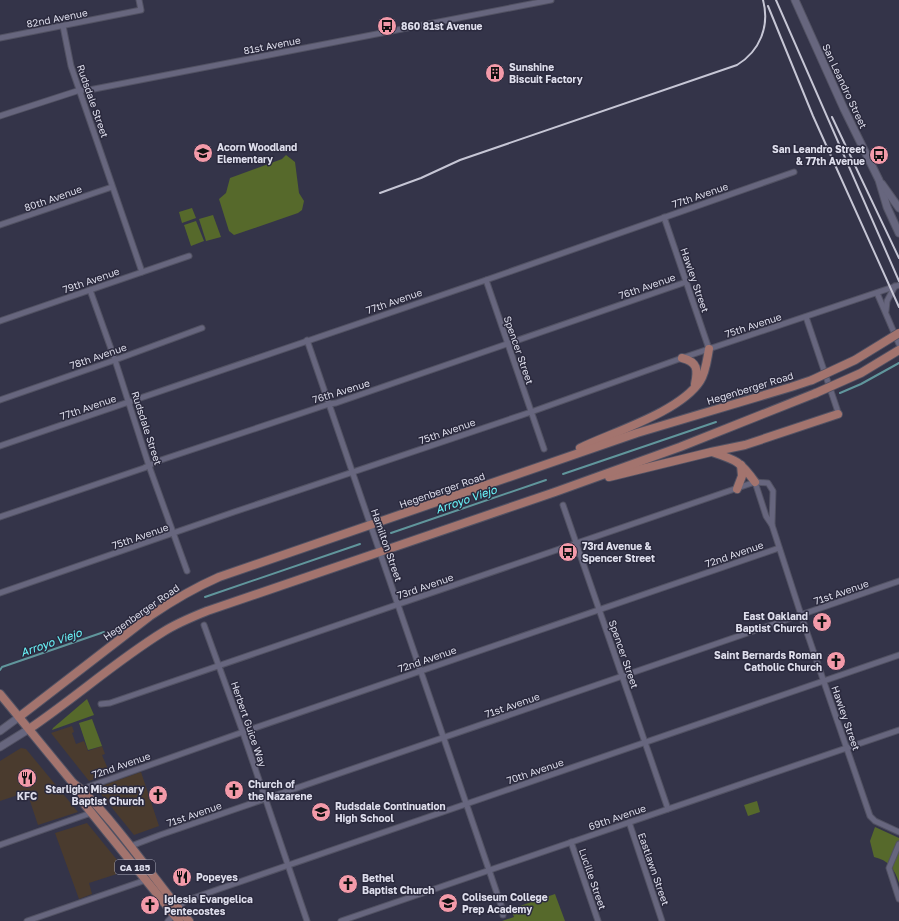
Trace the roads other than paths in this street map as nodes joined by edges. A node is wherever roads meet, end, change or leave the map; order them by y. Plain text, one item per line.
1 (139, 0) edge
2 (551, 0) edge
3 (795, 0) edge
4 (63, 26) junction
5 (0, 38) edge
6 (80, 90) junction
7 (0, 116) edge
8 (794, 172) dead end
9 (879, 180) junction
10 (112, 187) junction
11 (899, 208) edge
12 (664, 217) junction
13 (0, 225) edge
14 (899, 233) edge
15 (189, 256) dead end
16 (142, 272) junction
17 (486, 280) junction
18 (686, 282) junction
19 (897, 286) edge
20 (90, 290) junction
21 (877, 293) junction
22 (886, 312) junction
23 (806, 317) junction
24 (0, 321) edge
25 (202, 328) dead end
26 (899, 333) edge
27 (307, 340) junction
28 (899, 344) edge
29 (508, 345) junction
30 (709, 349) junction
31 (899, 350) edge
32 (682, 358) junction
33 (115, 360) junction
34 (694, 389) junction
35 (0, 400) edge
36 (129, 402) junction
37 (329, 404) junction
38 (531, 412) junction
39 (838, 414) joint
40 (0, 446) edge
41 (544, 449) dead end
42 (711, 452) junction
43 (549, 464) junction
44 (741, 465) junction
45 (149, 466) junction
46 (353, 472) junction
47 (755, 482) junction
48 (737, 489) junction
49 (558, 490) junction
50 (563, 505) dead end
51 (0, 517) edge
52 (370, 525) junction
53 (772, 525) junction
54 (173, 534) junction
55 (577, 544) junction
56 (780, 548) junction
57 (380, 552) junction
58 (186, 571) dead end
59 (899, 582) edge
60 (0, 593) edge
61 (398, 606) junction
62 (599, 610) junction
63 (801, 615) junction
64 (204, 625) dead end
65 (899, 655) edge
66 (219, 666) junction
67 (421, 671) junction
68 (622, 676) junction
69 (824, 681) junction
70 (0, 694) edge
71 (101, 704) dead end
72 (19, 717) junction
73 (29, 729) junction
74 (899, 730) edge
75 (0, 731) edge
76 (242, 732) junction
77 (443, 738) junction
78 (645, 743) junction
79 (0, 747) edge
80 (847, 748) junction
81 (73, 783) junction
82 (82, 790) junction
83 (265, 799) junction
84 (466, 804) junction
85 (668, 809) junction
86 (91, 813) junction
87 (629, 822) junction
88 (899, 832) edge
89 (571, 842) junction
90 (899, 844) edge
91 (0, 845) edge
92 (131, 846) junction
93 (288, 865) junction
94 (489, 870) junction
95 (146, 880) junction
96 (899, 899) edge
97 (177, 915) edge
98 (503, 915) dead end
99 (27, 921) edge
100 (168, 921) edge
101 (189, 921) edge
102 (307, 921) edge
103 (342, 921) edge
104 (598, 921) edge
105 (662, 921) edge

1 - 4 street, 82nd Avenue
2 - 6 street, 81st Avenue
3 - 9 main road, San Leandro Street
4 - 5 street, 82nd Avenue
4 - 6 street, Rudsdale Street
6 - 7 street, 81st Avenue
6 - 10 street, Rudsdale Street
8 - 12 street, 77th Avenue
9 - 11 main road, San Leandro Street
9 - 14 main road, San Leandro Street
10 - 13 street, 80th Avenue
10 - 16 street, Rudsdale Street
12 - 17 street, 77th Avenue
12 - 18 street, Hawley Street
15 - 16 street, 79th Avenue
16 - 20 street, 79th Avenue
17 - 27 street, 77th Avenue
17 - 29 street, Spencer Street
18 - 29 street, 76th Avenue
18 - 30 street, Hawley Street
19 - 21 street, 75th Avenue
19 - 22 street
20 - 24 street, 79th Avenue
20 - 33 street, Rudsdale Street
21 - 22 street
21 - 23 street, 75th Avenue
22 - 28 street
23 - 30 street, 75th Avenue
23 - 39 street
25 - 33 street, 78th Avenue
26 - 43 main road, Hegenberger Road, bridge
27 - 36 street, 77th Avenue
27 - 37 street, Hamilton Street
29 - 37 street, 76th Avenue
29 - 38 street, Spencer Street
30 - 32 street, 75th Avenue
30 - 34 main road
31 - 49 main road, bridge
32 - 34 main road
32 - 38 street, 75th Avenue
33 - 35 street, 78th Avenue
33 - 36 street, Rudsdale Street
34 - 43 main road
36 - 40 street, 77th Avenue
36 - 45 street, Rudsdale Street
37 - 45 street, 76th Avenue
37 - 46 street, Hamilton Street
38 - 41 street, Spencer Street
38 - 46 street, 75th Avenue
39 - 42 main road
42 - 44 main road
42 - 49 main road
43 - 52 main road, Hegenberger Road
44 - 47 main road
44 - 48 main road
45 - 51 street, 76th Avenue
45 - 54 street, Rudsdale Street
46 - 52 street, Hamilton Street
46 - 54 street, 75th Avenue
47 - 48 street, 73rd Avenue
47 - 53 street, Hawley Street
47 - 53 street, Hawley Street
48 - 55 street, 73rd Avenue
49 - 57 main road
50 - 55 street, Spencer Street
52 - 57 street, Hamilton Street
52 - 72 main road, Hegenberger Road
53 - 56 street, Hawley Street
54 - 58 street, Rudsdale Street
54 - 60 street, 75th Avenue
55 - 61 street, 73rd Avenue
55 - 62 street, Spencer Street
56 - 62 street, 72nd Avenue
56 - 63 street, Hawley Street
57 - 61 street, Hamilton Street
57 - 73 main road
59 - 63 street, 71st Avenue
61 - 66 street, 73rd Avenue
61 - 67 street, Hamilton Street
62 - 67 street, 72nd Avenue
62 - 68 street, Spencer Street
63 - 68 street, 71st Avenue
63 - 69 street, Hawley Street
64 - 66 street, Herbert Guice Way
65 - 69 street, 70th Avenue
66 - 71 street, 73rd Avenue
66 - 76 street, Herbert Guice Way
67 - 76 street, 72nd Avenue
67 - 77 street, Hamilton Street
68 - 77 street, 71st Avenue
68 - 78 street, Spencer Street
69 - 78 street, 70th Avenue
69 - 80 street, Hawley Street
70 - 72 main road, CA 185
72 - 73 main road, CA 185
72 - 75 main road
73 - 79 main road
73 - 81 main road, CA 185
74 - 80 street, 69th Avenue
76 - 82 street, 72nd Avenue
76 - 83 street, Herbert Guice Way
77 - 83 street, 71st Avenue
77 - 84 street, Hamilton Street
78 - 84 street, 70th Avenue
78 - 85 street, Spencer Street
80 - 85 street, 69th Avenue
80 - 88 street, Hawley Street
81 - 82 main road, CA 185
81 - 86 main road, CA 185
82 - 92 main road, CA 185
83 - 92 street, 71st Avenue
83 - 93 street, Herbert Guice Way
84 - 93 street, 70th Avenue
84 - 94 street, Hamilton Street
85 - 87 street, 69th Avenue
86 - 91 street
86 - 95 main road, CA 185
87 - 89 street, 69th Avenue
87 - 105 street, Eastlawn Street
89 - 94 street, 69th Avenue
89 - 104 street, Lucille Street
90 - 96 street
92 - 97 main road, CA 185
93 - 97 street, 70th Avenue
93 - 102 street, Herbert Guice Way
94 - 98 street, Hamilton Street
94 - 103 street, 69th Avenue
95 - 97 main road, CA 185
95 - 99 street
97 - 100 street, 70th Avenue
97 - 101 main road, CA 185

